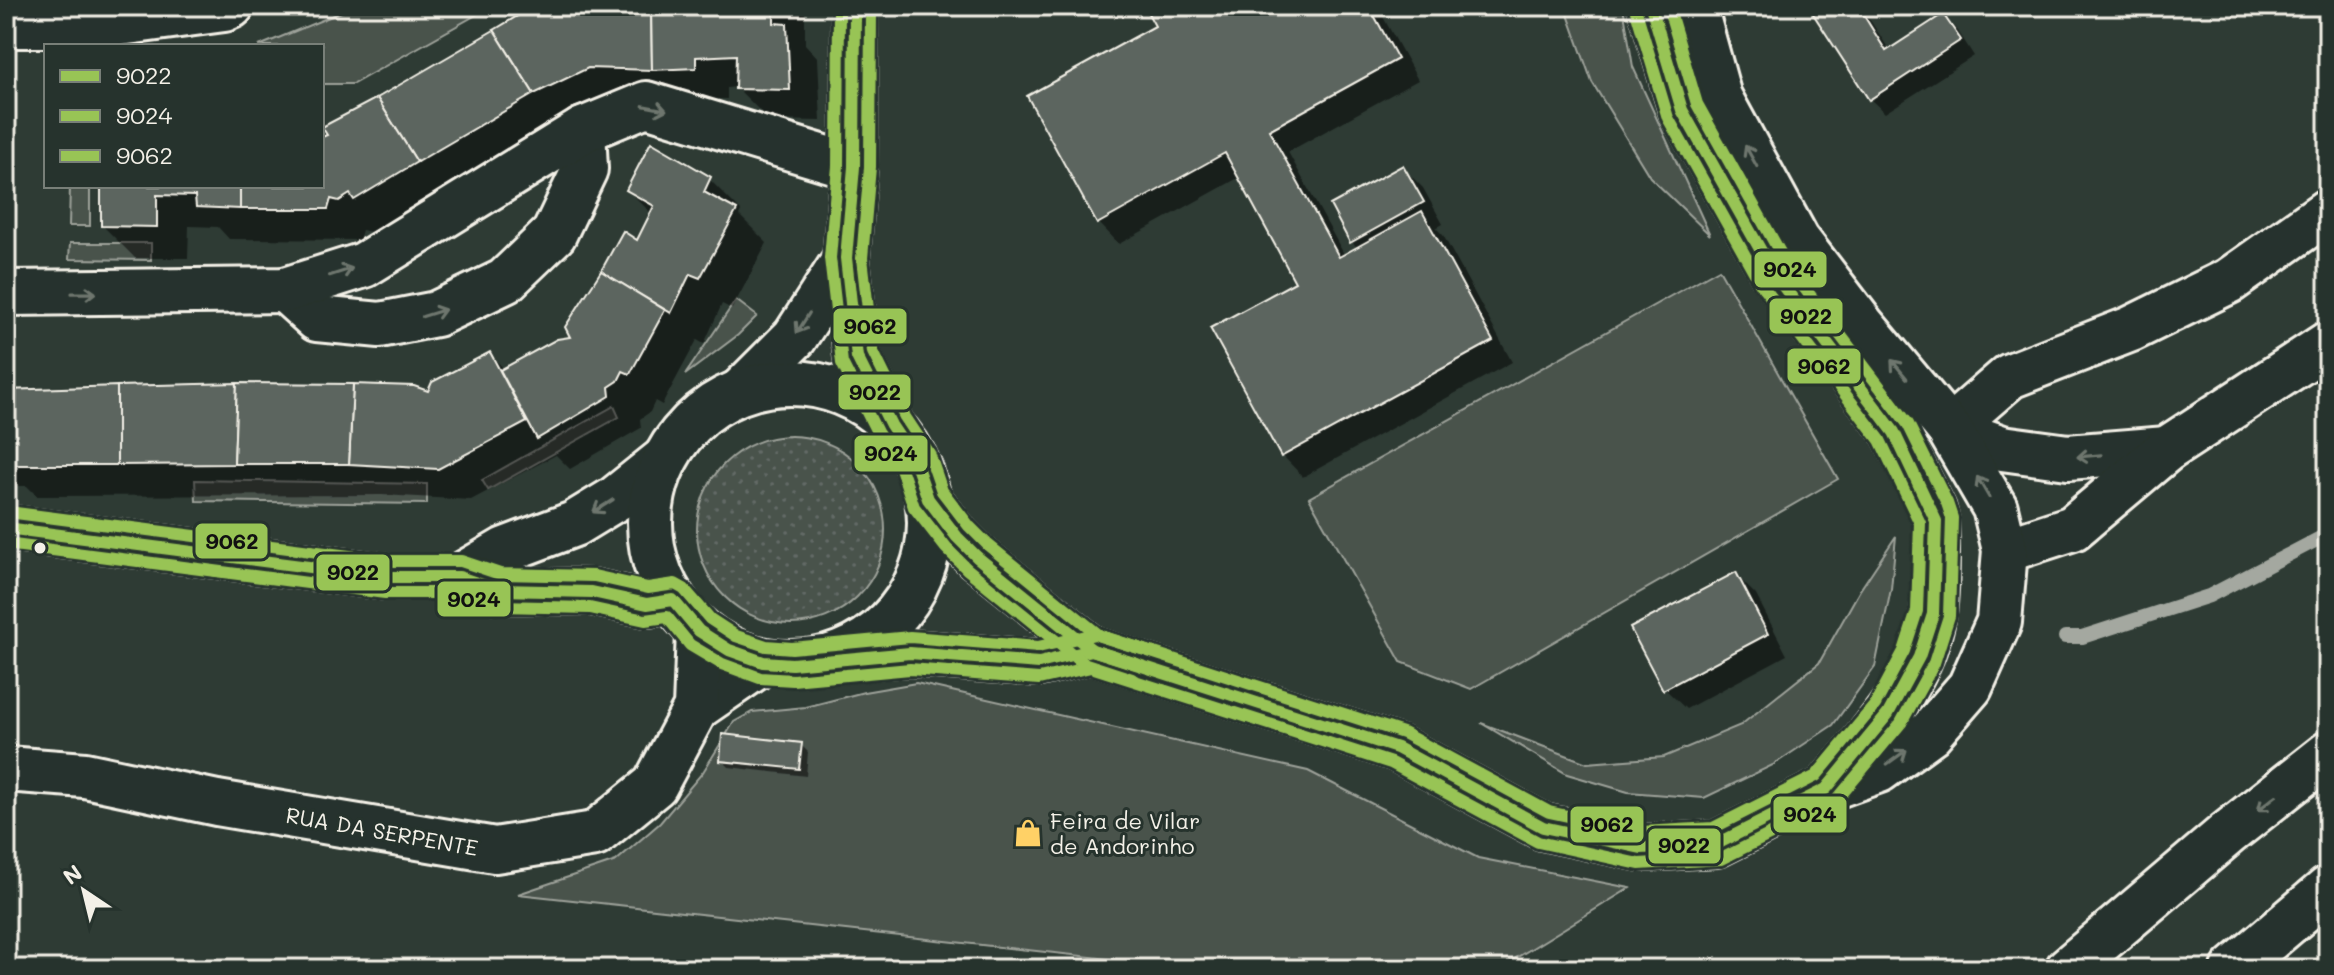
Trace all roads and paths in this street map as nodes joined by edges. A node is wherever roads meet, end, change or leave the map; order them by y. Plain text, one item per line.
1 (231, 6) edge
2 (855, 6) edge
3 (1651, 6) edge
4 (1694, 6) edge
5 (6, 25) edge
6 (583, 130) junction
7 (854, 167) junction
8 (2328, 211) edge
9 (846, 258) junction
10 (285, 290) junction
11 (6, 293) edge
12 (2328, 344) edge
13 (741, 391) junction
14 (891, 425) junction
15 (1949, 429) junction
16 (2167, 449) junction
17 (665, 459) junction
18 (928, 499) junction
19 (1936, 521) junction
20 (6, 528) edge
21 (2005, 550) junction
22 (459, 577) junction
23 (1933, 614) junction
24 (686, 616) junction
25 (1092, 650) junction
26 (821, 660) junction
27 (763, 662) junction
28 (696, 708) junction
29 (2328, 754) edge
30 (6, 769) edge
31 (1826, 789) junction
32 (2328, 889) edge
33 (2068, 969) edge
34 (2234, 969) edge

1 - 5 main road
2 - 7 main road
3 - 19 main road
15 -> 4 main road
6 -> 7 main road
10 -> 6 main road
10 -> 6 main road
7 - 9 main road
8 - 15 main road
9 -> 13 main road
9 - 14 main road
11 -> 10 main road
12 - 16 main road
13 - 14 main road
13 - 17 main road
14 - 18 main road
16 -> 15 main road
21 -> 15 main road
16 - 21 main road
17 -> 22 main road
17 - 24 main road
18 - 25 main road
18 - 26 main road
19 - 21 main road
19 - 23 main road
20 - 22 main road
21 - 23 main road
31 -> 21 main road
22 - 24 main road
23 - 31 main road
24 - 27 main road
24 - 28 main road, RUA DA SERPENTE
25 - 26 main road
25 - 31 main road
26 - 27 main road
27 - 28 main road, RUA DA SERPENTE
28 - 30 main road, RUA DA SERPENTE
29 -> 33 main road
32 - 34 main road

